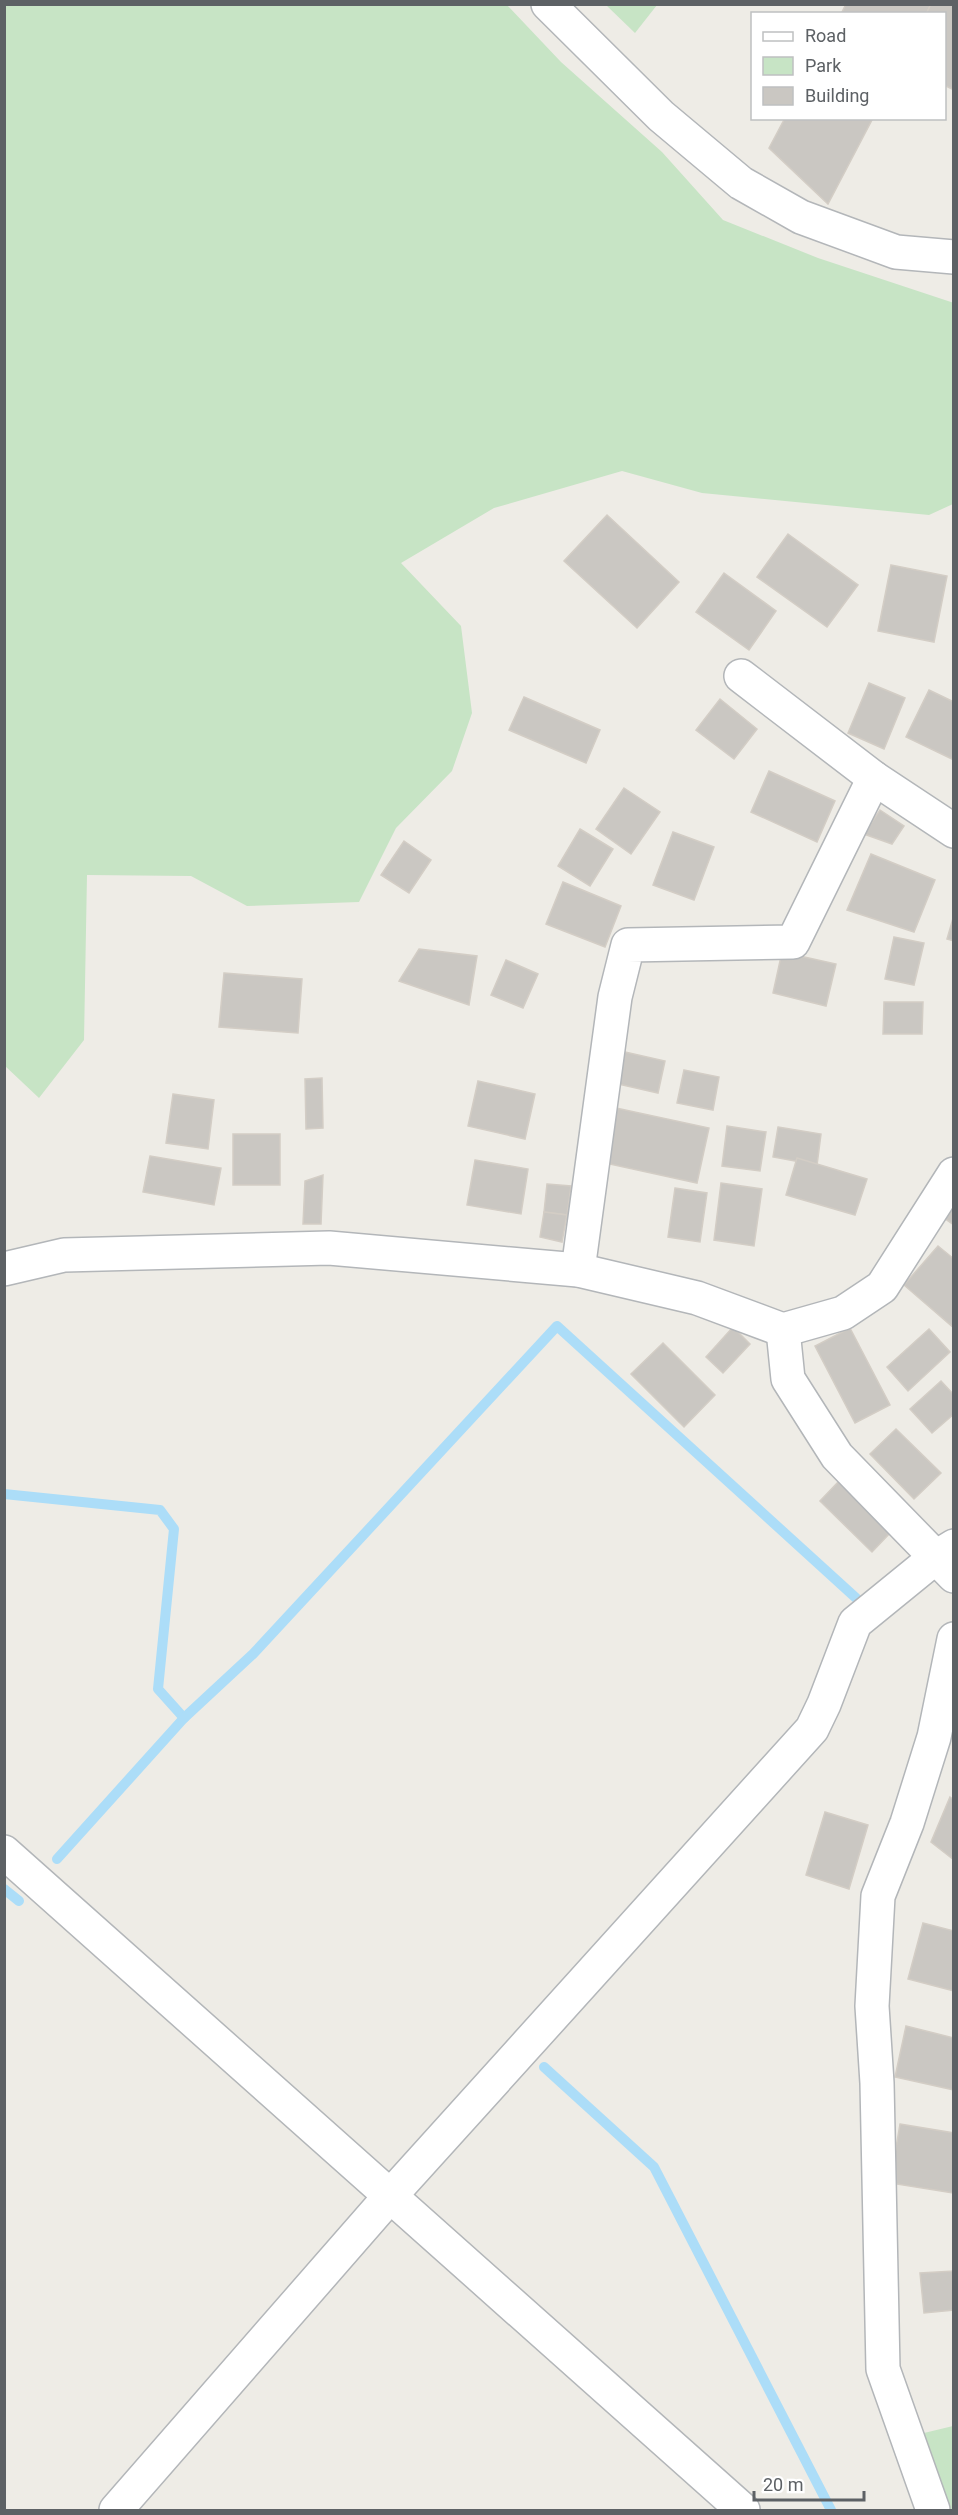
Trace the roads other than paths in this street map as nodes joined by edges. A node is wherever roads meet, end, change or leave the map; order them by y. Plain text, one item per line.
1 (548, 4) edge
2 (954, 257) edge
3 (741, 676) dead end
4 (874, 778) junction
5 (954, 831) edge
6 (954, 1174) edge
7 (4, 1269) edge
8 (578, 1270) junction
9 (783, 1330) junction
10 (948, 1560) edge
11 (954, 1639) edge
12 (4, 1852) edge
13 (391, 2195) junction
14 (116, 2511) edge
15 (743, 2511) edge
16 (933, 2511) edge

1 - 2 street
3 - 4 street
4 - 5 street
4 - 8 street
6 - 9 street
7 - 8 street
8 - 9 street
9 - 10 street
10 - 13 street
11 - 16 street
12 - 13 street
13 - 14 street
13 - 15 street

